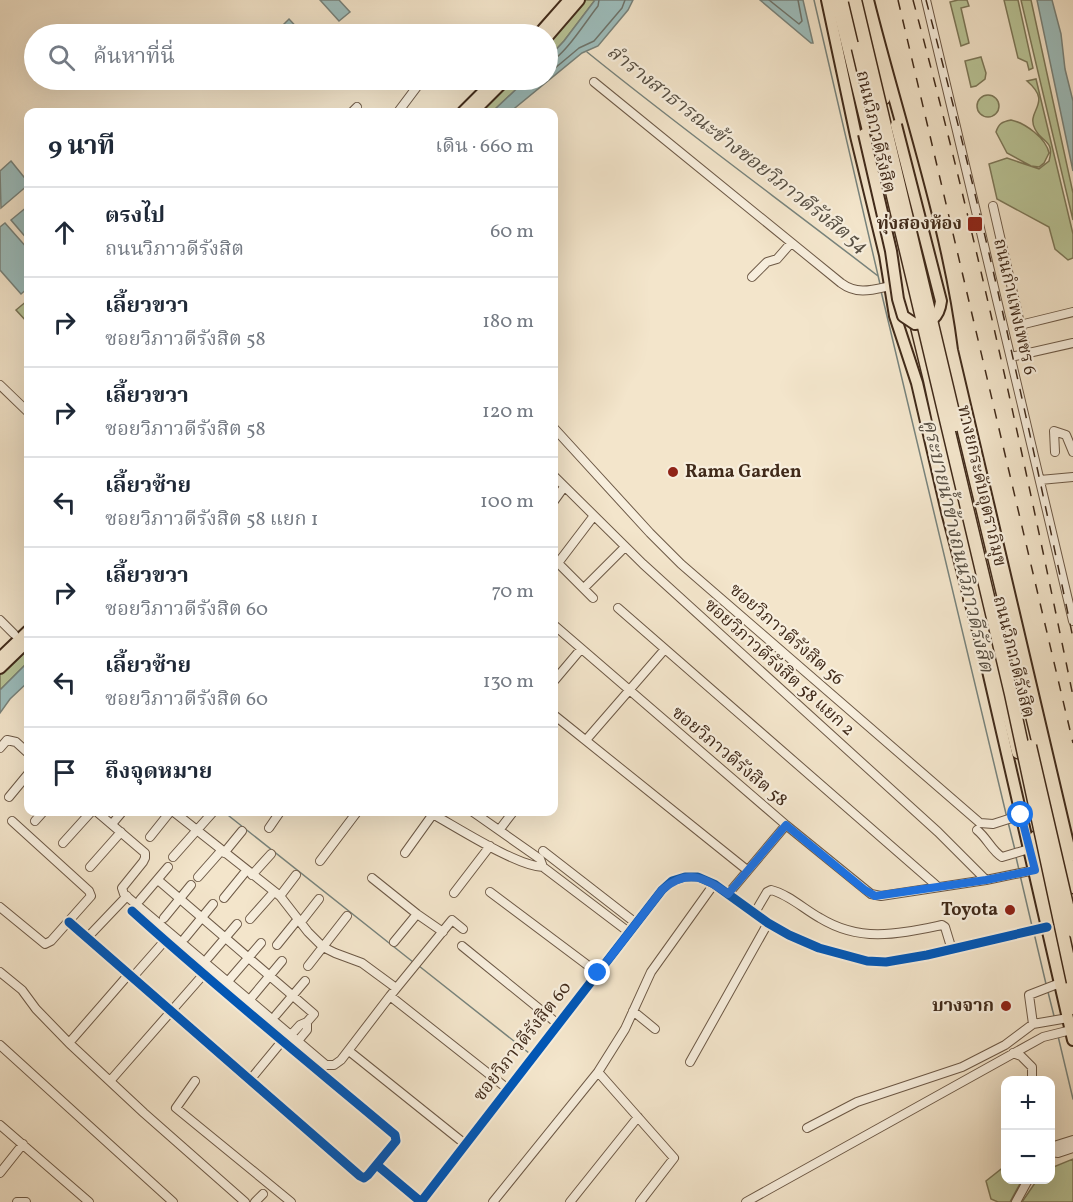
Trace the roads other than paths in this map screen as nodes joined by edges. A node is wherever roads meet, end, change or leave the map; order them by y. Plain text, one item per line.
1 (569, 0) edge
2 (579, 0) edge
3 (827, 0) edge
4 (837, 0) edge
5 (846, 0) edge
6 (855, 0) edge
7 (861, 0) edge
8 (868, 0) edge
9 (926, 0) edge
10 (548, 24) edge
11 (558, 24) edge
12 (885, 65) junction
13 (843, 74) junction
14 (594, 82) dead end
15 (414, 90) edge
16 (485, 90) edge
17 (496, 90) edge
18 (401, 108) edge
19 (467, 108) edge
20 (477, 108) edge
21 (993, 206) dead end
22 (791, 243) junction
23 (752, 277) dead end
24 (884, 288) junction
25 (1073, 312) edge
26 (1020, 325) junction
27 (1073, 343) edge
28 (1027, 354) junction
29 (1011, 357) junction
30 (0, 385) edge
31 (24, 408) edge
32 (558, 432) edge
33 (1055, 452) dead end
34 (1073, 452) edge
35 (1073, 477) edge
36 (558, 480) edge
37 (1040, 480) junction
38 (564, 487) junction
39 (558, 495) edge
40 (594, 517) junction
41 (989, 531) junction
42 (964, 537) junction
43 (625, 547) junction
44 (558, 559) edge
45 (558, 563) edge
46 (1007, 585) junction
47 (584, 588) junction
48 (594, 598) dead end
49 (970, 600) junction
50 (618, 608) dead end
51 (0, 620) edge
52 (1073, 621) edge
53 (558, 629) edge
54 (14, 634) dead end
55 (24, 635) edge
56 (24, 645) edge
57 (581, 649) junction
58 (665, 649) junction
59 (0, 658) edge
60 (0, 668) edge
61 (558, 676) edge
62 (629, 691) junction
63 (558, 718) edge
64 (586, 740) junction
65 (0, 748) edge
66 (24, 749) edge
67 (24, 779) edge
68 (9, 797) dead end
69 (39, 816) edge
70 (87, 816) edge
71 (102, 816) edge
72 (119, 816) edge
73 (168, 816) edge
74 (177, 816) edge
75 (209, 816) edge
76 (277, 816) edge
77 (354, 816) edge
78 (429, 816) edge
79 (436, 816) edge
80 (479, 816) edge
81 (510, 816) edge
82 (1017, 816) junction
83 (12, 821) dead end
84 (35, 821) dead end
85 (112, 824) junction
86 (786, 825) junction
87 (269, 828) dead end
88 (500, 829) junction
89 (977, 830) dead end
90 (196, 831) junction
91 (242, 831) dead end
92 (121, 832) junction
93 (150, 837) dead end
94 (1070, 838) edge
95 (63, 843) dead end
96 (489, 846) junction
97 (1025, 850) junction
98 (543, 851) dead end
99 (222, 852) junction
100 (405, 853) dead end
101 (271, 854) dead end
102 (173, 857) dead end
103 (320, 861) dead end
104 (1073, 865) edge
105 (90, 867) dead end
106 (168, 867) dead end
107 (543, 867) junction
108 (747, 870) junction
109 (1030, 871) junction
110 (249, 873) junction
111 (296, 875) dead end
112 (198, 877) dead end
113 (372, 878) dead end
114 (158, 880) junction
115 (986, 880) junction
116 (714, 884) junction
117 (191, 885) dead end
118 (937, 886) junction
119 (1073, 887) edge
120 (490, 892) dead end
121 (454, 893) dead end
122 (277, 894) junction
123 (728, 894) junction
124 (127, 896) junction
125 (179, 898) junction
126 (224, 898) dead end
127 (319, 899) dead end
128 (140, 900) dead end
129 (213, 904) dead end
130 (0, 907) edge
131 (132, 911) dead end
132 (417, 914) junction
133 (754, 914) junction
134 (347, 916) dead end
135 (202, 917) junction
136 (164, 918) dead end
137 (250, 919) dead end
138 (299, 921) junction
139 (69, 922) junction
140 (768, 923) junction
141 (237, 924) dead end
142 (637, 924) junction
143 (1043, 928) junction
144 (463, 929) dead end
145 (1073, 931) edge
146 (443, 932) junction
147 (630, 933) junction
148 (87, 938) junction
149 (185, 938) dead end
150 (225, 938) junction
151 (394, 942) dead end
152 (261, 943) dead end
153 (161, 945) dead end
154 (277, 945) dead end
155 (462, 946) dead end
156 (323, 947) junction
157 (952, 950) junction
158 (208, 958) dead end
159 (249, 958) junction
160 (282, 961) dead end
161 (308, 966) dead end
162 (0, 972) edge
163 (598, 973) junction
164 (203, 975) junction
165 (131, 976) junction
166 (270, 976) junction
167 (230, 979) dead end
168 (305, 981) dead end
169 (1062, 984) edge
170 (396, 988) junction
171 (293, 996) junction
172 (390, 996) junction
173 (252, 997) dead end
174 (633, 1011) junction
175 (171, 1012) junction
176 (276, 1015) dead end
177 (1067, 1015) edge
178 (308, 1022) junction
179 (558, 1024) junction
180 (1033, 1024) junction
181 (655, 1029) dead end
182 (1068, 1034) edge
183 (286, 1038) junction
184 (297, 1042) junction
185 (69, 1043) junction
186 (0, 1045) edge
187 (348, 1051) junction
188 (1013, 1053) junction
189 (690, 1062) dead end
190 (598, 1072) junction
191 (1032, 1076) edge
192 (250, 1080) junction
193 (110, 1081) junction
194 (195, 1081) dead end
195 (508, 1089) junction
196 (638, 1117) junction
197 (0, 1125) edge
198 (807, 1128) dead end
199 (1073, 1140) edge
200 (23, 1144) junction
201 (465, 1144) junction
202 (1055, 1147) edge
203 (1073, 1148) edge
204 (1055, 1153) edge
205 (377, 1165) junction
206 (0, 1173) edge
207 (1025, 1184) edge
208 (263, 1194) dead end
209 (17, 1202) edge
210 (26, 1202) edge
211 (89, 1202) edge
212 (173, 1202) edge
213 (245, 1202) edge
214 (255, 1202) edge
215 (291, 1202) edge
216 (421, 1202) edge
217 (493, 1202) edge
218 (570, 1202) edge
219 (640, 1202) edge
220 (747, 1202) edge
221 (1016, 1202) edge

1 - 10 main road
2 - 11 main road
3 - 13 main road, ถนนวิภาวดีรังสิต
4 - 42 highway, ถนนวิภาวดีรังสิต
5 - 169 highway, ทางยกระดับอุตราภิมุข, bridge
6 - 145 highway, ทางยกระดับอุตราภิมุข, bridge
7 - 41 highway, ถนนวิภาวดีรังสิต
8 - 12 main road, ถนนวิภาวดีรังสิต
9 - 29 street, ถนนกำแพงเพชร 6
12 - 13 main road, bridge
12 - 46 main road, ถนนวิภาวดีรังสิต
13 - 24 main road, ถนนวิภาวดีรังสิต
14 - 22 street
15 - 18 street
16 - 19 main road
17 - 20 main road
21 - 26 street
22 - 23 street
22 - 24 street
24 - 49 main road, ถนนวิภาวดีรังสิต
25 - 26 street
26 - 28 street
27 - 28 street
28 - 29 street
29 - 37 street, ถนนกำแพงเพชร 6
30 - 31 street
32 - 82 street, ซอยวิภาวดีรังสิต 56
33 - 34 street
35 - 37 street
36 - 38 street, ซอยวิภาวดีรังสิต 58 แยก 2
37 - 52 street, ถนนกำแพงเพชร 6
38 - 39 street
38 - 40 street, ซอยวิภาวดีรังสิต 58 แยก 2
40 - 43 street, ซอยวิภาวดีรังสิต 58 แยก 2
40 - 44 street
41 - 46 highway
41 - 119 highway, ถนนวิภาวดีรังสิต
42 - 49 highway
42 - 177 highway, ถนนวิภาวดีรังสิต
43 - 47 street
43 - 115 street, ซอยวิภาวดีรังสิต 58 แยก 2
45 - 47 street
46 - 94 main road, ถนนวิภาวดีรังสิต
47 - 48 street
49 - 82 main road, ถนนวิภาวดีรังสิต
50 - 58 street
51 - 54 street
53 - 57 street, ซอยวิภาวดีรังสิต 58
55 - 59 main road
56 - 60 main road
57 - 61 street
57 - 62 street, ซอยวิภาวดีรังสิต 58
58 - 62 street
58 - 118 street
62 - 64 street
62 - 86 street, ซอยวิภาวดีรังสิต 58
63 - 64 street
64 - 108 street
65 - 66 street
67 - 68 street
69 - 84 street
70 - 95 street
71 - 85 street
72 - 85 street
73 - 93 street
74 - 90 street
75 - 90 street
76 - 87 street
77 - 103 street
78 - 100 street
79 - 96 street
80 - 88 street
81 - 88 street
82 - 97 main road, ถนนวิภาวดีรังสิต
83 - 139 street
85 - 92 street
86 - 108 street
86 - 118 street, ซอยวิภาวดีรังสิต 58
88 - 107 street
89 - 97 street
90 - 99 street
90 - 102 street
91 - 99 street
92 - 105 street
92 - 124 street
94 - 104 main road, ถนนวิภาวดีรังสิต
96 - 107 street
96 - 121 street
97 - 109 main road, ถนนวิภาวดีรังสิต
98 - 142 street
99 - 110 street
99 - 112 street
101 - 110 street
106 - 114 street
107 - 147 street
108 - 123 street
109 - 115 street, ซอยวิภาวดีรังสิต 58
109 - 143 main road, ถนนวิภาวดีรังสิต
110 - 122 street
110 - 126 street
111 - 122 street
113 - 132 street
114 - 125 street
114 - 128 street
115 - 118 street, ซอยวิภาวดีรังสิต 58
116 - 123 street, ซอยวิภาวดีรังสิต 60
116 - 142 street, ซอยวิภาวดีรังสิต 60
116 - 174 street
117 - 125 street
120 - 163 street
122 - 137 street
122 - 138 street
123 - 133 street, ซอยวิภาวดีรังสิต 60
124 - 148 street
124 - 183 street
125 - 135 street
125 - 136 street
127 - 138 street
129 - 135 street
130 - 139 street
131 - 164 street
132 - 146 street
132 - 151 street
133 - 140 street, ซอยวิภาวดีรังสิต 60
133 - 157 street
134 - 156 street
135 - 149 street
135 - 150 street
138 - 154 street
138 - 156 street
139 - 148 street
140 - 157 street, ซอยวิภาวดีรังสิต 60
140 - 189 street
141 - 150 street
142 - 147 street, ซอยวิภาวดีรังสิต 60
143 - 157 street, ซอยวิภาวดีรังสิต 60
143 - 169 main road, ถนนวิภาวดีรังสิต
144 - 146 street
146 - 170 street
147 - 163 street, ซอยวิภาวดีรังสิต 60
148 - 165 street
150 - 158 street
150 - 159 street
152 - 159 street
153 - 165 street
155 - 179 street
156 - 161 street
156 - 170 street
159 - 166 street
159 - 167 street
160 - 166 street
162 - 185 street
163 - 179 street, ซอยวิภาวดีรังสิต 60
164 - 175 street
164 - 183 street
165 - 175 street
165 - 185 street
166 - 171 street
166 - 173 street
168 - 171 street
169 - 177 main road, ถนนวิภาวดีรังสิต
169 - 180 street
170 - 172 street
171 - 176 street
171 - 178 street
172 - 187 street
172 - 195 street
174 - 181 street
174 - 190 street
175 - 192 street
175 - 193 street
177 - 180 street
177 - 182 main road, ถนนวิภาวดีรังสิต
178 - 183 street
178 - 184 street
179 - 195 street, ซอยวิภาวดีรังสิต 60
180 - 198 street
182 - 188 street
183 - 184 street
183 - 192 street
183 - 205 street
184 - 187 street
185 - 193 street
186 - 212 street
187 - 201 street
188 - 191 street
188 - 220 street
190 - 196 street
190 - 217 street
192 - 205 street
193 - 213 street
194 - 215 street
195 - 201 street, ซอยวิภาวดีรังสิต 60
196 - 218 street
196 - 219 street
197 - 200 street
199 - 202 street
200 - 206 street
200 - 211 street
201 - 216 street, ซอยวิภาวดีรังสิต 60
203 - 204 street
205 - 216 street
207 - 221 street
208 - 214 street
209 - 210 street

